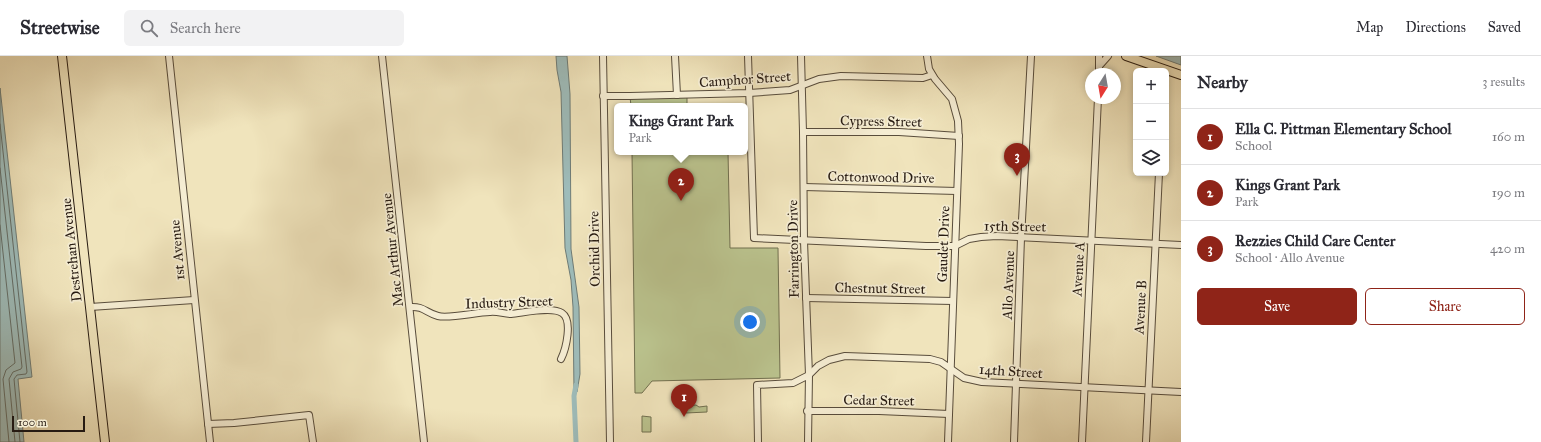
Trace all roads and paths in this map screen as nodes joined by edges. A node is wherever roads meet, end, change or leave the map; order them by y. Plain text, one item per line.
1 (62, 56) edge
2 (169, 56) edge
3 (382, 56) edge
4 (603, 56) edge
5 (676, 56) edge
6 (748, 56) edge
7 (801, 56) edge
8 (927, 56) edge
9 (1031, 56) edge
10 (1099, 56) edge
11 (1108, 56) edge
12 (1126, 56) edge
13 (1100, 65) junction
14 (1100, 68) edge
15 (1159, 68) edge
16 (1169, 72) edge
17 (932, 75) junction
18 (1181, 76) edge
19 (802, 86) junction
20 (749, 93) junction
21 (677, 95) junction
22 (603, 96) junction
23 (1098, 104) edge
24 (804, 132) junction
25 (959, 136) junction
26 (1159, 176) edge
27 (804, 187) junction
28 (957, 191) junction
29 (1022, 238) junction
30 (804, 241) junction
31 (1091, 241) junction
32 (1155, 244) junction
33 (1181, 245) edge
34 (955, 246) junction
35 (806, 298) junction
36 (194, 300) junction
37 (953, 301) junction
38 (90, 307) junction
39 (410, 307) junction
40 (561, 359) dead end
41 (952, 370) junction
42 (809, 375) junction
43 (1016, 383) junction
44 (1084, 387) junction
45 (1149, 390) junction
46 (1181, 392) edge
47 (808, 411) junction
48 (949, 414) junction
49 (208, 424) junction
50 (104, 442) edge
51 (210, 442) edge
52 (313, 442) edge
53 (424, 442) edge
54 (610, 442) edge
55 (758, 442) edge
56 (808, 442) edge
57 (948, 442) edge
58 (1014, 442) edge
59 (1082, 442) edge
60 (1146, 442) edge

1 - 38 main road, Destrehan Avenue
2 - 36 street, 1st Avenue
3 - 39 street, Mac Arthur Avenue
4 - 22 street, Orchid Drive
5 - 21 street
6 - 20 street
7 - 19 street, Farrington Drive
8 - 17 street, Gaudet Drive
9 - 29 street, Allo Avenue
10 - 13 street
11 - 13 street
12 - 15 main road
13 - 14 street
16 - 18 main road
17 - 19 street, Camphor Street
17 - 25 street, Gaudet Drive
19 - 20 street, Camphor Street
19 - 24 street, Farrington Drive
20 - 21 street, Camphor Street
20 - 30 street, 15th Street
21 - 22 street, Camphor Street
22 - 54 street, Orchid Drive
23 - 31 street, Avenue A
24 - 25 street, Cypress Street
24 - 27 street, Farrington Drive
25 - 28 street, Gaudet Drive
26 - 32 street, Avenue B
27 - 28 street, Cottonwood Drive
27 - 30 street, Farrington Drive
28 - 34 street, Gaudet Drive
29 - 31 street, 15th Street
29 - 34 street, 15th Street
29 - 43 street, Allo Avenue
30 - 34 street, 15th Street
30 - 35 street, Farrington Drive
31 - 32 street, 15th Street
31 - 44 street, Avenue A
32 - 33 street, 15th Street
32 - 45 street, Avenue B
34 - 37 street, Gaudet Drive
35 - 37 street, Chestnut Street
35 - 42 street, Farrington Drive
36 - 38 street
36 - 49 street, 1st Avenue
37 - 41 street, Gaudet Drive
38 - 50 main road, Destrehan Avenue
39 - 40 street, Industry Street
39 - 53 street, Mac Arthur Avenue
41 - 42 street, 14th Street
41 - 43 street, 14th Street
41 - 48 street, Gaudet Drive
42 - 47 street, Farrington Drive
42 - 55 street, 14th Street
43 - 44 street, 14th Street
43 - 58 street, Allo Avenue
44 - 45 street, 14th Street
44 - 59 street, Avenue A
45 - 46 street, 14th Street
45 - 60 street, Avenue B
47 - 48 street, Cedar Street
47 - 56 street, Farrington Drive
48 - 57 street, Gaudet Drive
49 - 51 street, 1st Avenue
49 - 52 street

